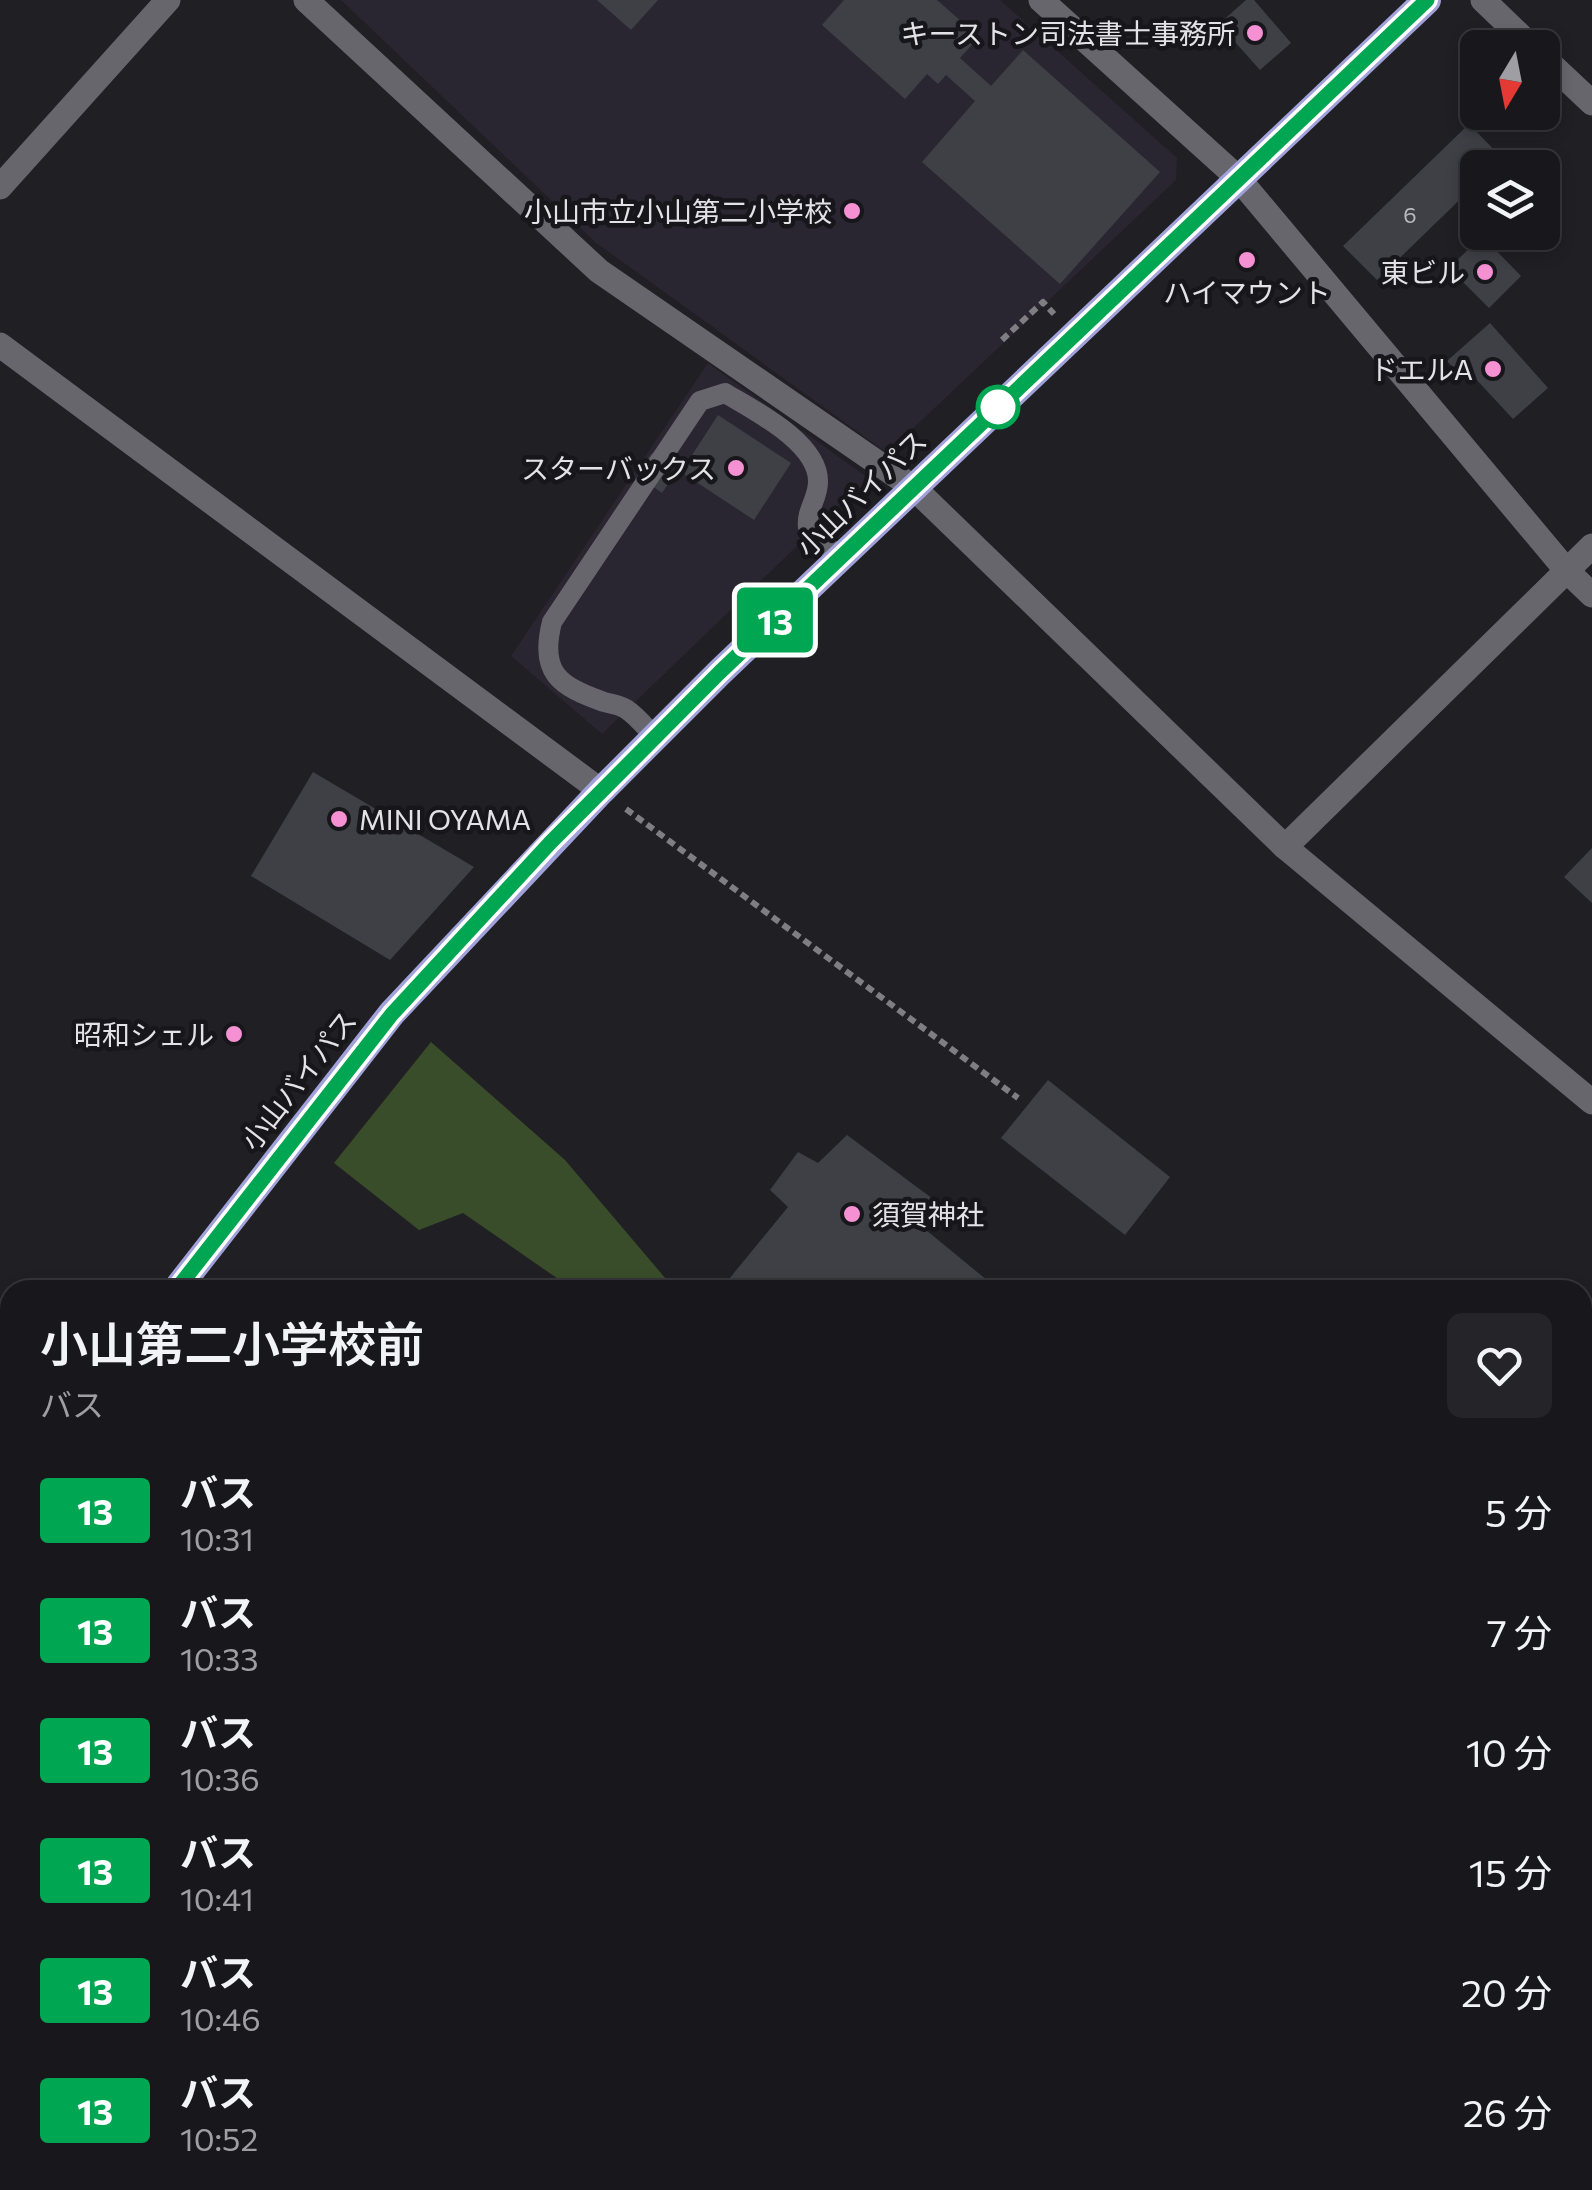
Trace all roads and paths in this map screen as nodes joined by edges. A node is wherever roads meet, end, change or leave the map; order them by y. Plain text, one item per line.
1 (168, 0) edge
2 (306, 0) edge
3 (1041, 0) edge
4 (1427, 0) edge
5 (1484, 0) edge
6 (1515, 30) edge
7 (1560, 73) edge
8 (1592, 103) edge
9 (1238, 178) junction
10 (0, 187) edge
11 (1043, 302) dead end
12 (1002, 340) dead end
13 (0, 345) edge
14 (914, 488) junction
15 (1592, 546) edge
16 (839, 558) junction
17 (1567, 571) junction
18 (1592, 595) edge
19 (655, 737) junction
20 (601, 791) junction
21 (1285, 846) junction
22 (1018, 1098) dead end
23 (1592, 1102) edge
24 (184, 1280) edge

1 - 10 street
2 - 14 street
3 - 9 street
4 - 9 highway, 小山バイパス
5 - 6 street
7 - 8 street
9 - 14 highway, 小山バイパス
9 - 17 street
11 - 12 path
13 - 20 street
14 - 16 highway, 小山バイパス
14 - 21 street
15 - 17 street
16 - 19 highway, 小山バイパス
16 - 19 lane
17 - 18 street
17 - 21 street
19 - 20 highway, 小山バイパス
20 - 22 path
20 - 24 highway, 小山バイパス
21 - 23 street

